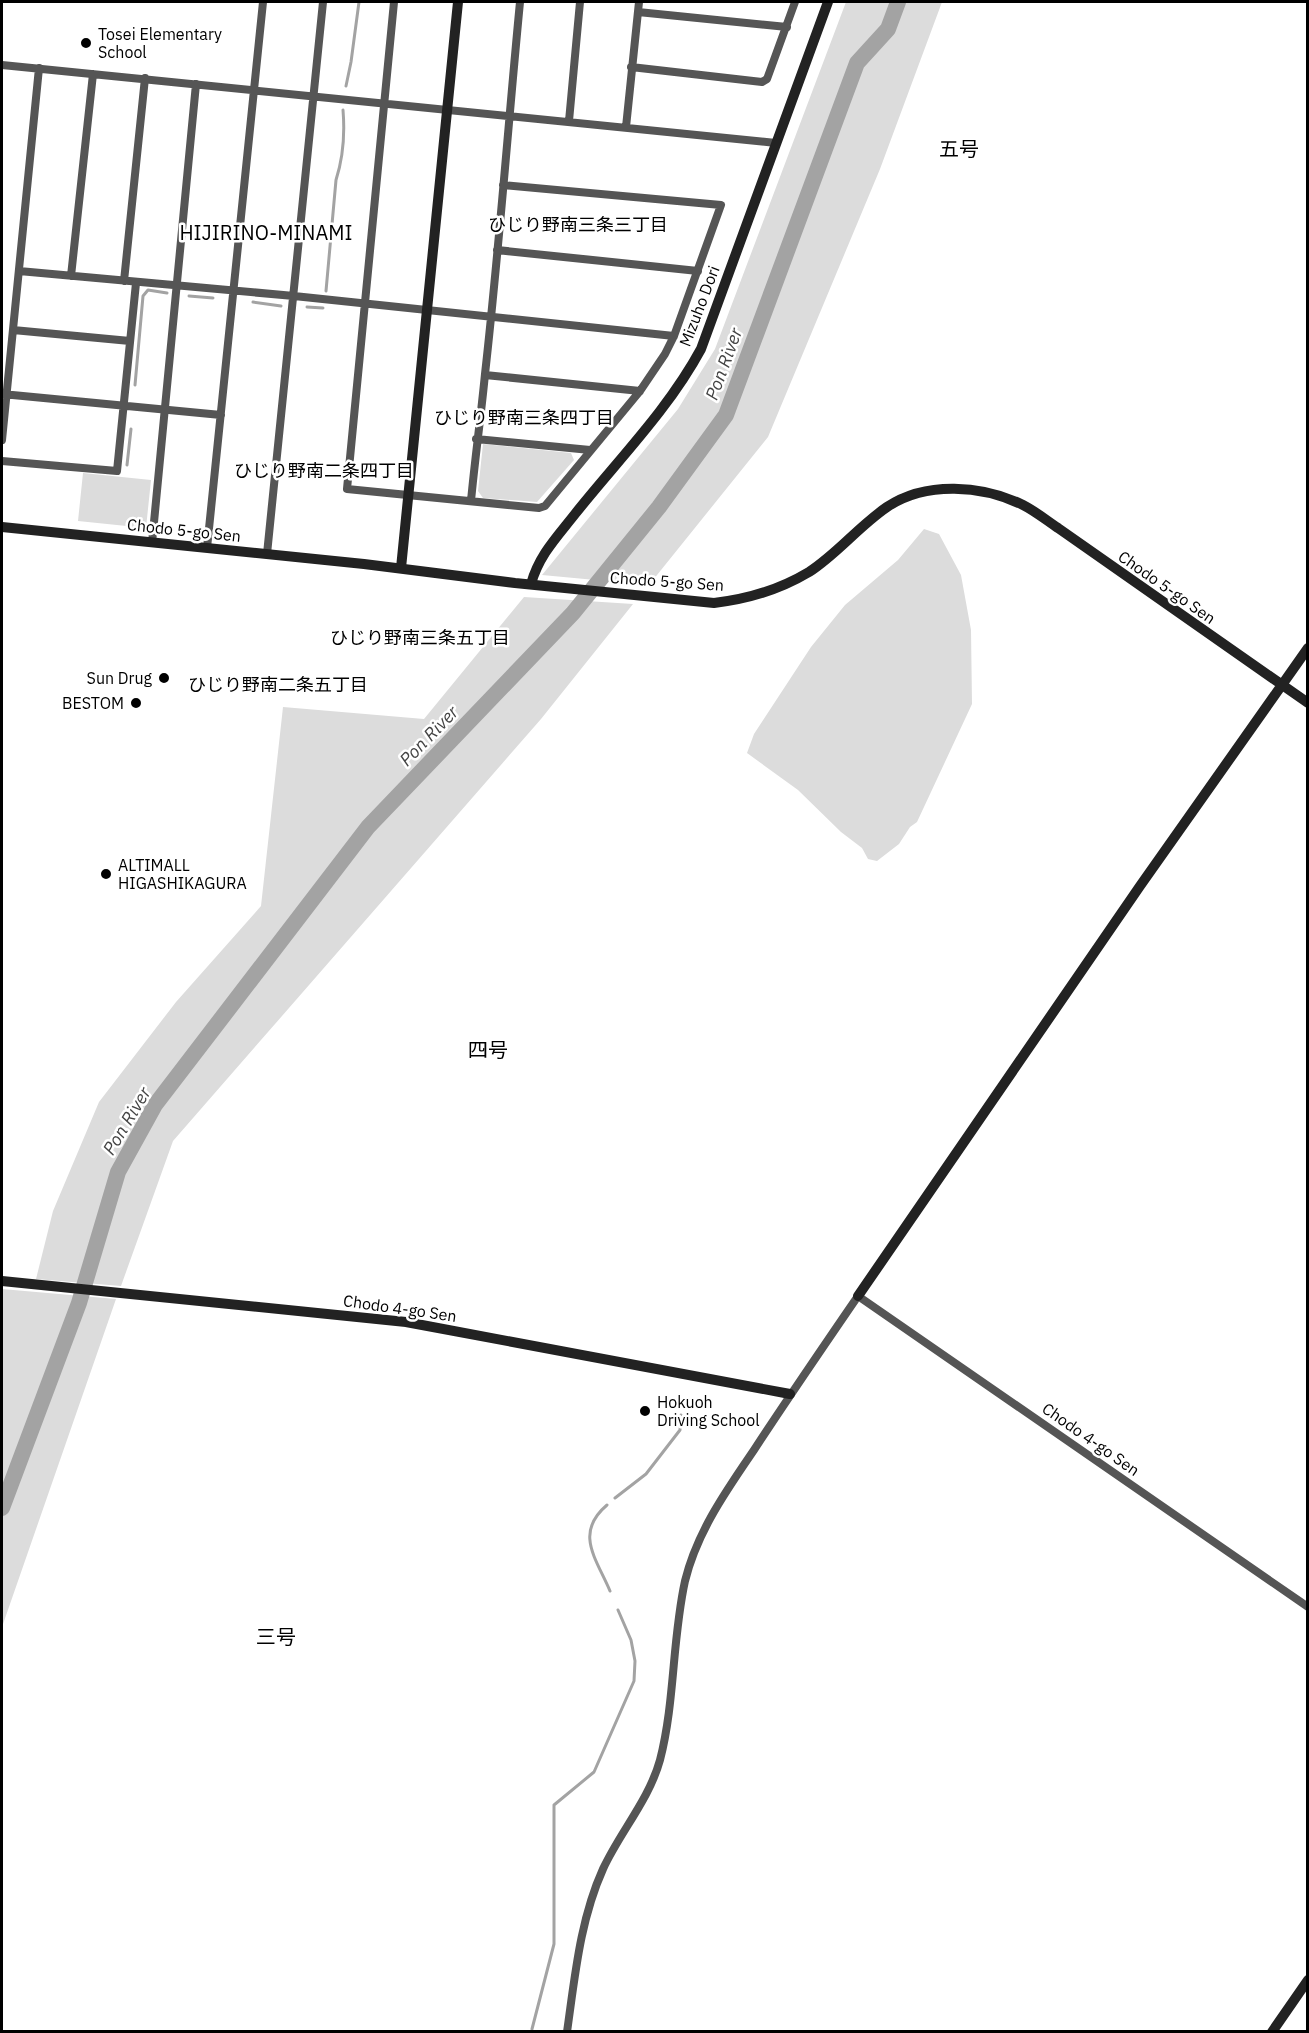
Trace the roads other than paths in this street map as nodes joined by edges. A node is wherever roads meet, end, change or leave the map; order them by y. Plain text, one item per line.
1 (263, 2) edge
2 (323, 2) edge
3 (394, 2) edge
4 (458, 2) edge
5 (520, 2) edge
6 (579, 2) edge
7 (639, 2) edge
8 (795, 2) edge
9 (828, 2) edge
10 (638, 12) junction
11 (787, 27) junction
12 (2, 64) edge
13 (39, 68) junction
14 (632, 68) junction
15 (93, 74) junction
16 (145, 78) junction
17 (196, 84) junction
18 (254, 90) junction
19 (314, 96) junction
20 (384, 102) junction
21 (447, 109) junction
22 (509, 115) junction
23 (568, 121) junction
24 (626, 127) junction
25 (776, 143) junction
26 (503, 185) junction
27 (497, 250) junction
28 (19, 271) junction
29 (698, 271) junction
30 (71, 276) junction
31 (124, 281) junction
32 (135, 283) junction
33 (177, 286) junction
34 (234, 291) junction
35 (294, 296) junction
36 (364, 304) junction
37 (427, 310) junction
38 (490, 316) junction
39 (13, 330) junction
40 (674, 336) junction
41 (130, 341) junction
42 (485, 375) junction
43 (640, 391) junction
44 (4, 394) edge
45 (123, 405) junction
46 (165, 410) junction
47 (221, 415) junction
48 (476, 439) junction
49 (2, 440) edge
50 (590, 450) junction
51 (2, 461) edge
52 (408, 495) junction
53 (471, 501) junction
54 (2, 527) edge
55 (152, 543) junction
56 (207, 548) junction
57 (267, 554) junction
58 (401, 568) junction
59 (531, 584) junction
60 (1308, 648) edge
61 (1282, 685) junction
62 (1308, 703) edge
63 (2, 1281) edge
64 (858, 1296) junction
65 (790, 1394) junction
66 (1308, 1607) edge
67 (1308, 1980) edge
68 (567, 2031) edge
69 (1272, 2031) edge

1 - 18 street
2 - 19 street
3 - 20 street
4 - 21 street
5 - 22 street
6 - 23 street
7 - 10 street
8 - 11 street
9 - 25 street, Mizuho Dori
10 - 11 street
10 - 14 street
11 - 14 street
12 - 13 street
13 - 15 street
13 - 28 street
14 - 24 street
15 - 16 street
15 - 30 street
16 - 17 street
16 - 31 street
17 - 18 street
17 - 33 street
18 - 19 street
18 - 34 street
19 - 20 street
19 - 35 street
20 - 21 street
20 - 36 street
21 - 22 street
21 - 37 street
22 - 23 street
22 - 26 street
23 - 24 street
24 - 25 street
25 - 59 street, Mizuho Dori
26 - 27 street
26 - 29 street
27 - 29 street
27 - 38 street
28 - 30 street
28 - 39 street
29 - 40 street
30 - 31 street
31 - 32 street
32 - 33 street
32 - 41 street
33 - 34 street
33 - 46 street
34 - 35 street
34 - 47 street
35 - 36 street
35 - 57 street
36 - 37 street
36 - 52 street
37 - 38 street
37 - 52 street
38 - 40 street
38 - 42 street
39 - 41 street
39 - 44 street
40 - 43 street
41 - 45 street
42 - 43 street
42 - 48 street
43 - 50 street
44 - 45 street
44 - 49 street
45 - 46 street
45 - 51 street
46 - 47 street
46 - 55 street
47 - 56 street
48 - 50 street
48 - 53 street
50 - 53 street
52 - 53 street
52 - 58 street
54 - 55 street, Chodo 5-go Sen
55 - 56 street, Chodo 5-go Sen
56 - 57 street, Chodo 5-go Sen
57 - 58 street, Chodo 5-go Sen
58 - 59 street, Chodo 5-go Sen
59 - 61 street, Chodo 5-go Sen
60 - 61 street
61 - 62 street, Chodo 5-go Sen
61 - 64 street
63 - 65 street, Chodo 4-go Sen
64 - 65 street
64 - 66 street, Chodo 4-go Sen
65 - 68 street
67 - 69 street

